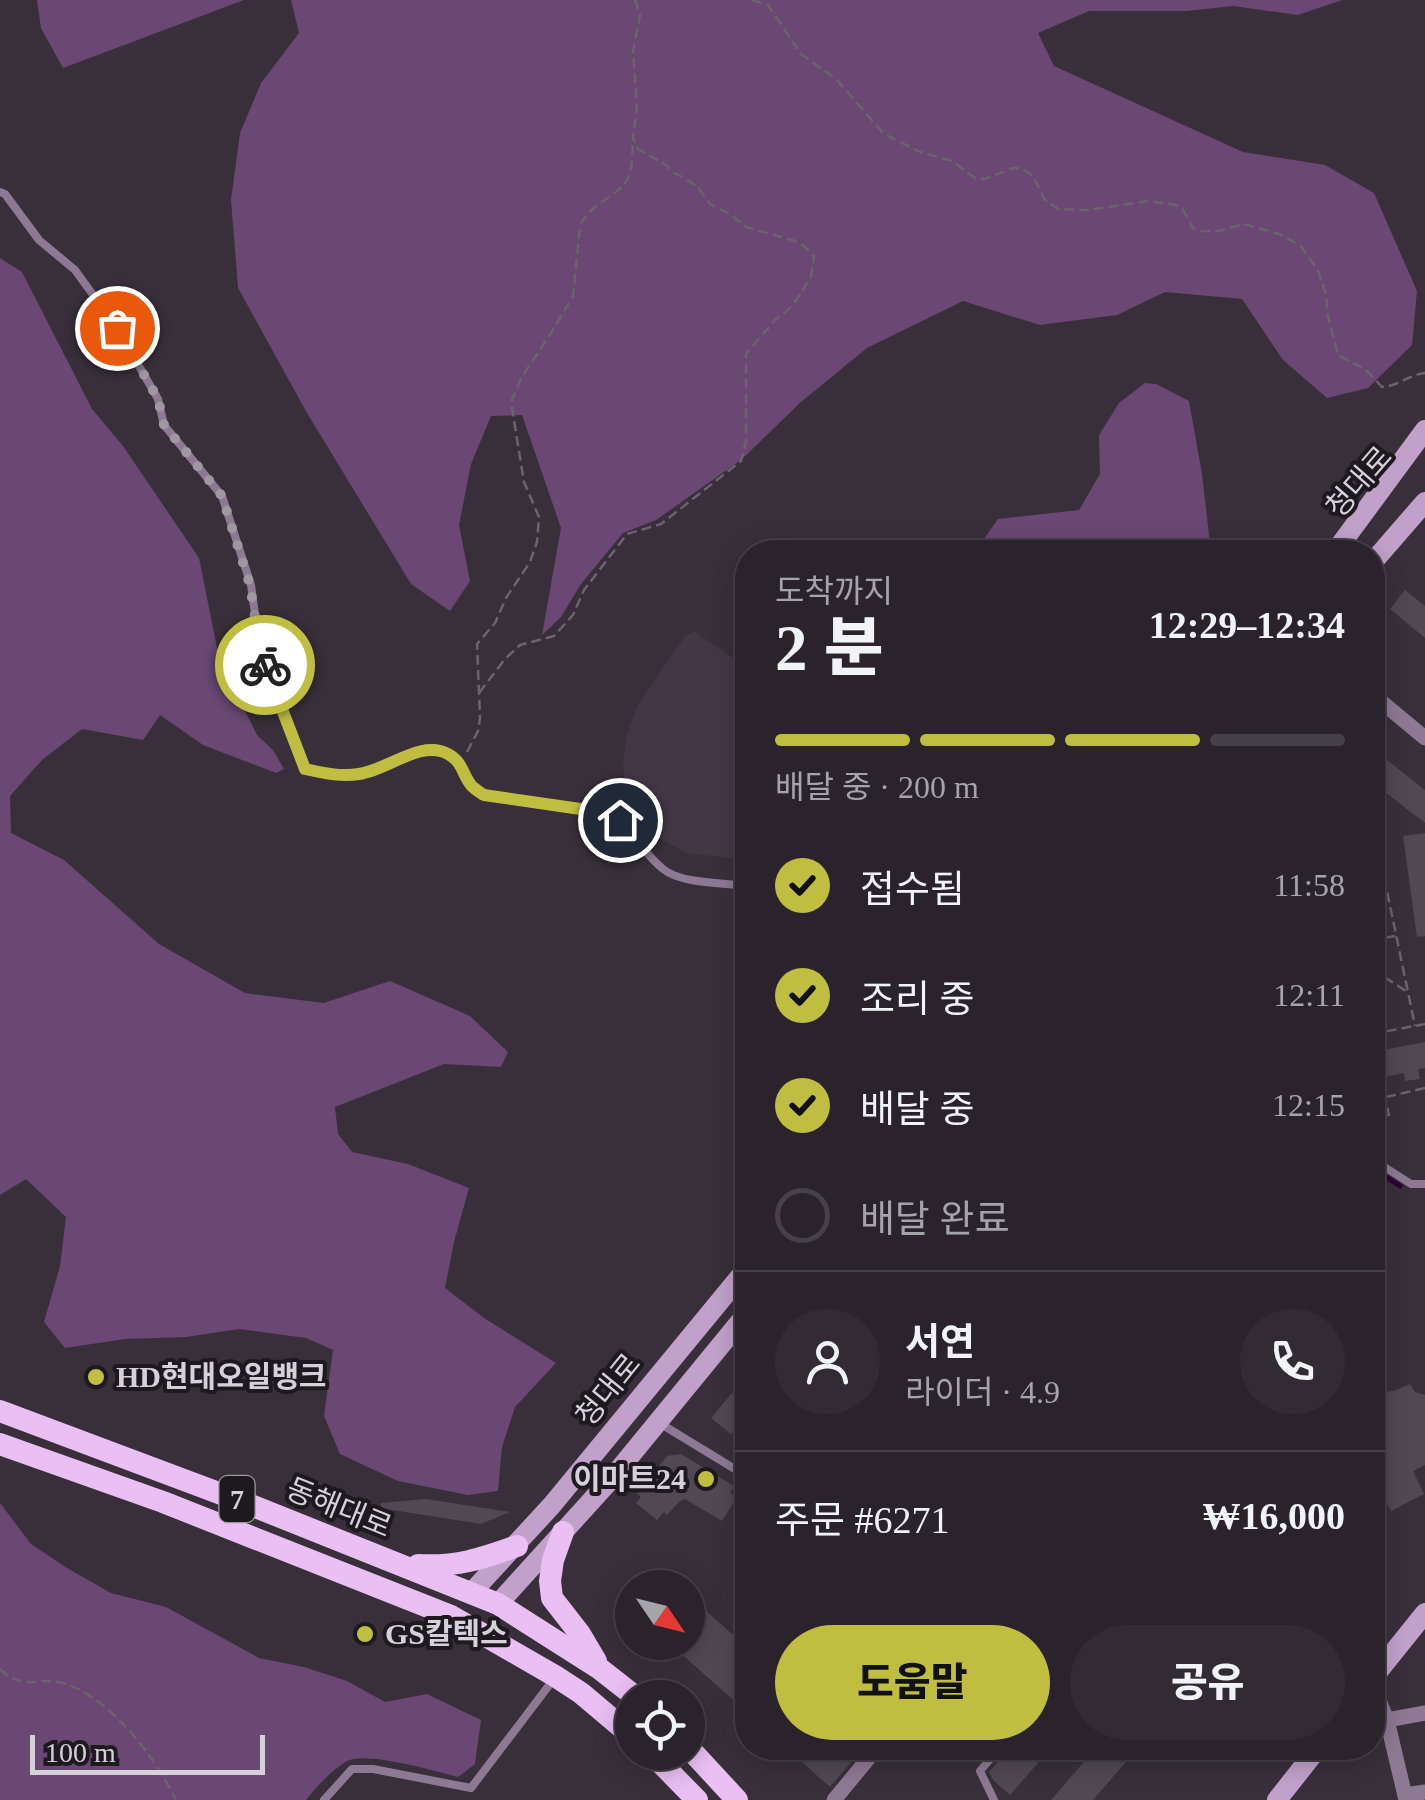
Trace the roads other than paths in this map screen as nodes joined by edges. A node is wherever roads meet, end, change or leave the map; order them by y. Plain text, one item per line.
1 (0, 192) edge
2 (1425, 430) edge
3 (1425, 451) edge
4 (1425, 502) edge
5 (1346, 540) edge
6 (1347, 540) edge
7 (1385, 548) edge
8 (1385, 705) edge
9 (1425, 738) edge
10 (735, 885) edge
11 (1385, 1167) edge
12 (1425, 1184) edge
13 (735, 1282) edge
14 (735, 1328) edge
15 (633, 1406) junction
16 (0, 1411) edge
17 (658, 1422) junction
18 (0, 1444) edge
19 (735, 1469) edge
20 (564, 1532) junction
21 (516, 1546) junction
22 (401, 1564) junction
23 (472, 1592) junction
24 (498, 1604) junction
25 (1425, 1613) edge
26 (451, 1616) junction
27 (476, 1628) junction
28 (1385, 1664) edge
29 (600, 1669) junction
30 (555, 1676) junction
31 (615, 1681) edge
32 (1425, 1713) edge
33 (1385, 1715) edge
34 (1387, 1720) junction
35 (615, 1722) edge
36 (867, 1760) edge
37 (990, 1760) edge
38 (1309, 1760) edge
39 (705, 1766) edge
40 (668, 1770) edge
41 (1425, 1792) edge
42 (1405, 1798) edge
43 (324, 1800) edge
44 (697, 1800) edge
45 (737, 1800) edge
46 (834, 1800) edge
47 (994, 1800) edge
48 (1277, 1800) edge

1 - 10 lane
2 - 5 street
3 - 6 street, 청대로
4 - 7 street, 청대로
8 - 9 street
11 - 12 lane
13 - 15 street, 청대로
14 - 17 street, 청대로
15 - 17 street
15 - 21 street, 청대로
16 - 22 main road, 동해대로 / 7
17 - 19 lane
17 - 20 street, 청대로
18 - 26 main road, 동해대로 / 7
20 - 24 street, 청대로
20 - 29 main road
21 - 22 main road
21 - 23 street, 청대로
22 - 23 main road, 동해대로 / 7
23 - 24 main road, 동해대로 / 7
23 - 26 main road
24 - 27 main road
24 - 29 main road, 동해대로 / 7
25 - 28 street
26 - 27 main road, 동해대로 / 7
27 - 30 main road, 동해대로 / 7
29 - 31 main road, 동해대로 / 7
30 - 35 main road, 동해대로 / 7
30 - 43 lane
32 - 34 street
33 - 34 street
34 - 42 street
36 - 46 street
37 - 47 lane
38 - 48 street
39 - 45 main road
40 - 44 main road
41 - 42 street

